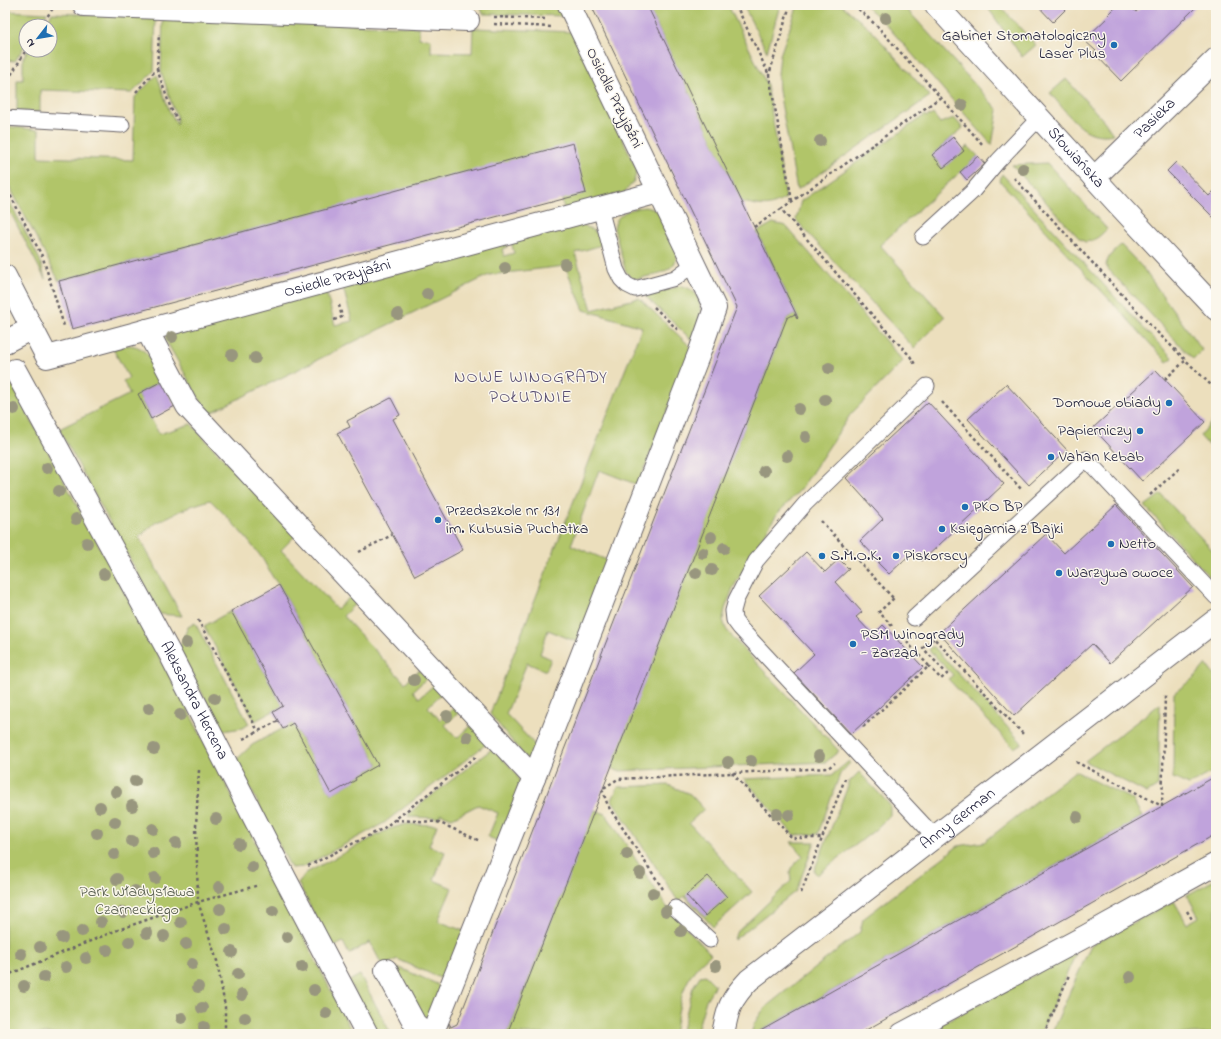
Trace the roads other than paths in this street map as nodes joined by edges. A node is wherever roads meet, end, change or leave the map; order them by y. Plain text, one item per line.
1 (84, 5) edge
2 (569, 5) edge
3 (936, 5) edge
4 (478, 22) road end
5 (1216, 59) edge
6 (5, 118) edge
7 (1040, 118) junction
8 (122, 125) dead end
9 (1094, 178) junction
10 (660, 192) junction
11 (600, 208) junction
12 (923, 237) dead end
13 (694, 264) junction
14 (5, 276) edge
15 (1216, 309) edge
16 (32, 328) junction
17 (147, 330) junction
18 (5, 342) edge
19 (15, 370) dead end
20 (927, 386) road end
21 (1216, 597) edge
22 (914, 618) road end
23 (1216, 620) edge
24 (534, 778) junction
25 (935, 837) junction
26 (1216, 864) edge
27 (676, 908) road end
28 (710, 940) dead end
29 (386, 970) dead end
30 (367, 1034) edge
31 (427, 1034) edge
32 (432, 1034) edge
33 (723, 1034) edge
34 (902, 1034) edge

1 - 4 street
2 - 10 street, Osiedle Przyjaźni
3 - 7 street, Słowiańska
5 - 9 street, Pasieka
6 - 8 lane
7 - 9 street, Słowiańska
7 - 12 lane
9 - 15 street, Słowiańska
10 - 11 street, Osiedle Przyjaźni
10 - 13 street, Osiedle Przyjaźni
11 - 13 lane
11 - 17 street, Osiedle Przyjaźni
13 - 24 street, Osiedle Przyjaźni
14 - 16 street
16 - 17 street, Osiedle Przyjaźni
16 - 18 street
17 - 24 street
19 - 30 street, Aleksandra Hercena
20 - 25 lane
21 - 22 lane
23 - 25 street, Anny German
24 - 32 street
25 - 33 street, Anny German
26 - 34 street
27 - 28 lane
29 - 31 street

